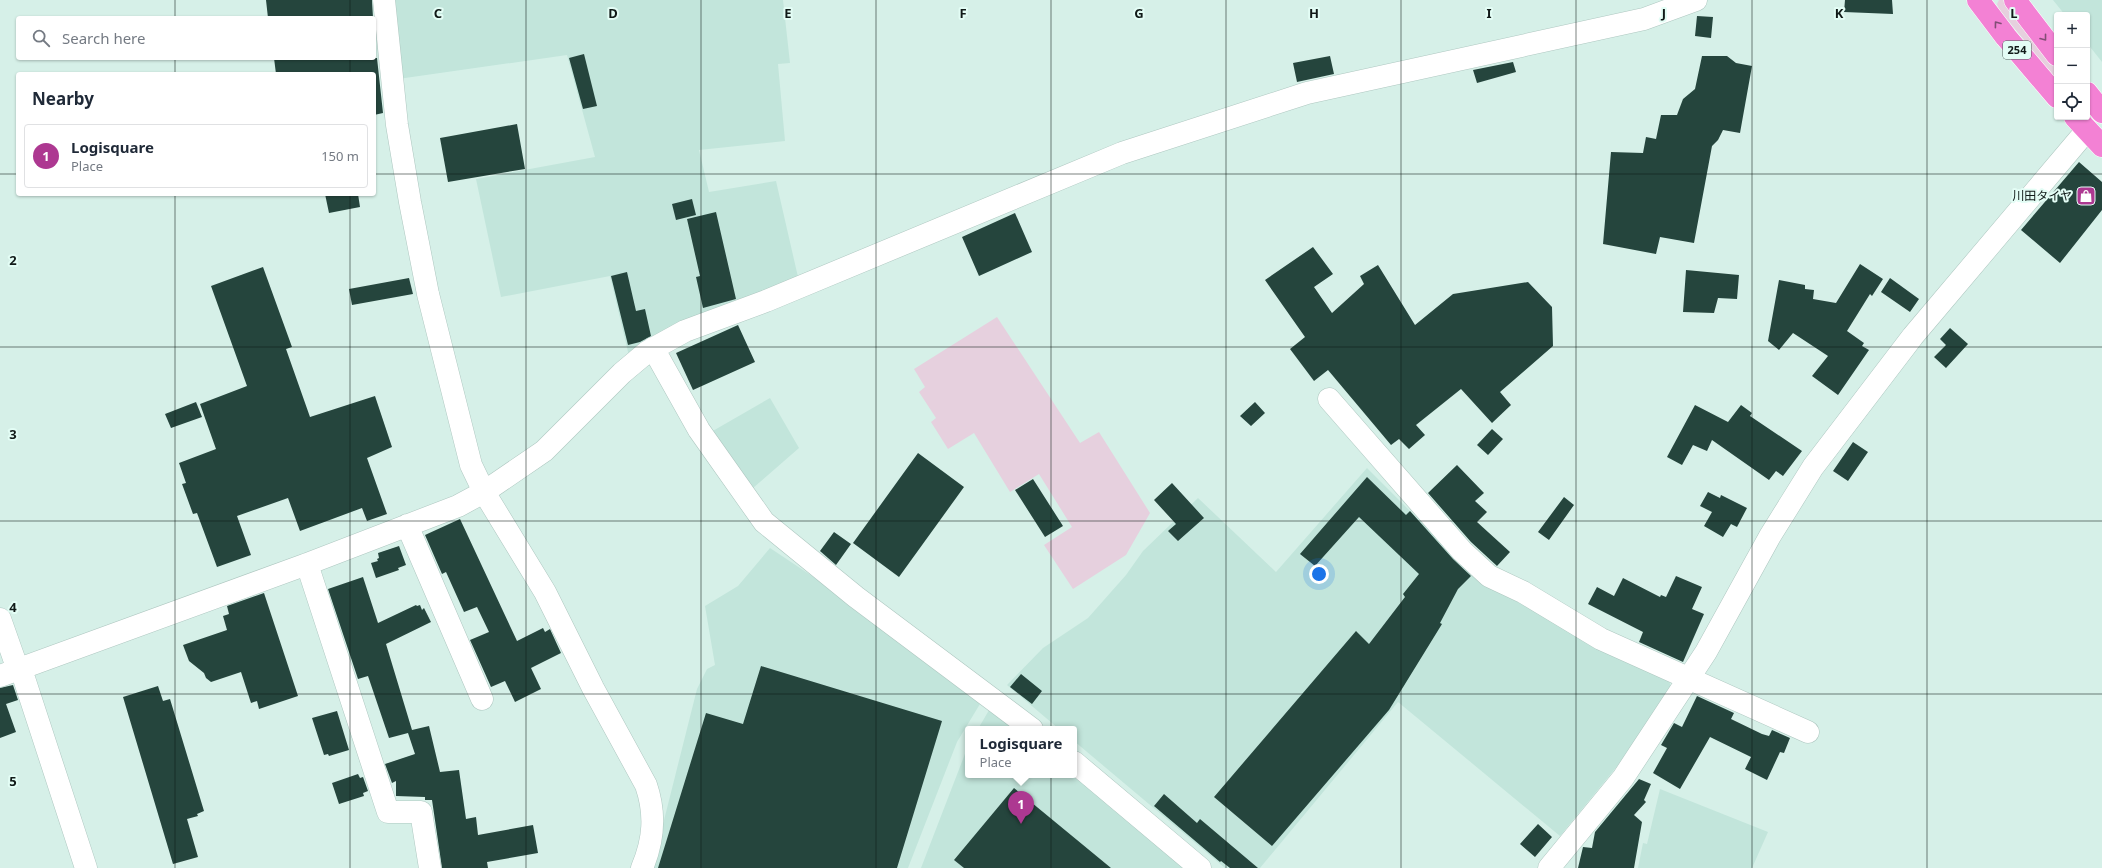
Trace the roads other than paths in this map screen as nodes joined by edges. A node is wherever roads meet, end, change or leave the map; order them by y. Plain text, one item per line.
1 (384, 0) edge
2 (1696, 0) edge
3 (1978, 0) edge
4 (2015, 0) edge
5 (2054, 50) edge
6 (2054, 93) edge
7 (2090, 97) edge
8 (2102, 112) edge
9 (2081, 124) edge
10 (2102, 146) edge
11 (654, 348) junction
12 (1329, 399) dead end
13 (484, 492) junction
14 (407, 525) junction
15 (307, 564) junction
16 (0, 619) edge
17 (13, 672) edge
18 (1688, 678) junction
19 (482, 699) dead end
20 (1028, 726) edge
21 (1808, 732) dead end
22 (1077, 765) edge
23 (86, 868) edge
24 (430, 868) edge
25 (642, 868) edge
26 (1200, 868) edge
27 (1549, 868) edge

1 - 13 street
2 - 11 street
6 -> 3 highway, 254
4 -> 5 highway, 254
7 - 8 highway
9 - 10 highway
9 - 18 street
11 - 13 street
11 - 20 street
12 - 18 street
13 - 14 street
13 - 25 street
14 - 15 street
14 - 19 street
15 - 17 street
15 - 24 street
16 - 17 street
17 - 23 street
18 - 21 street
18 - 27 street
22 - 26 street

